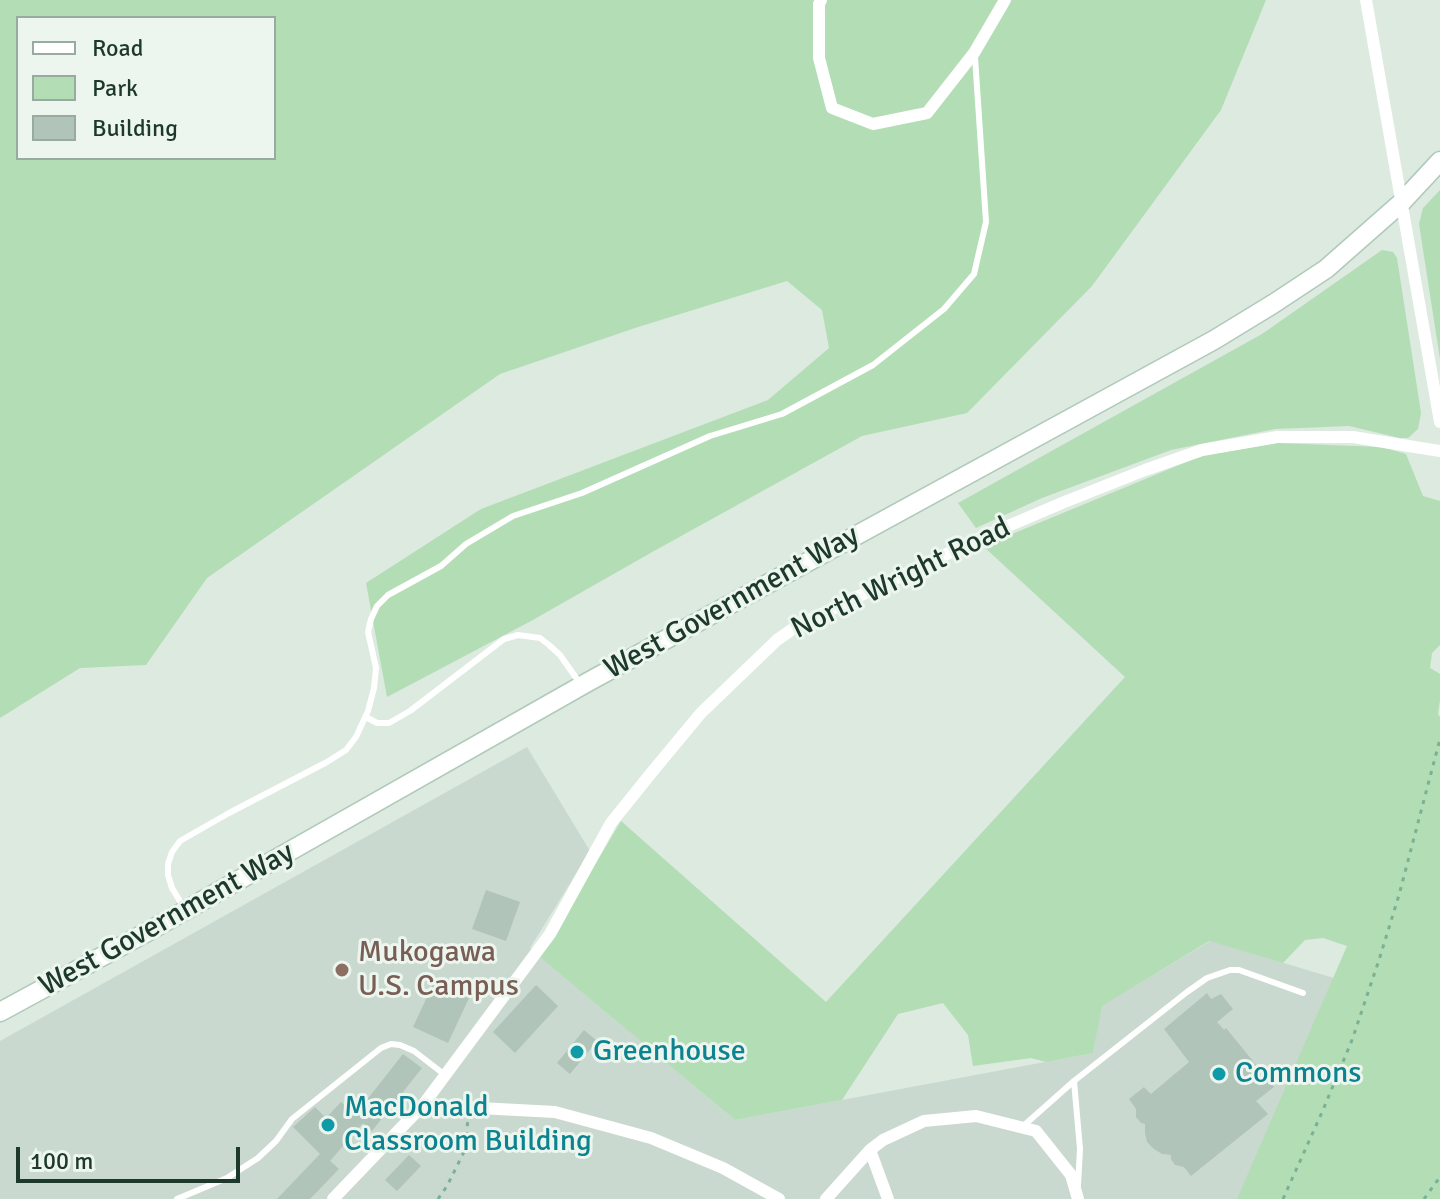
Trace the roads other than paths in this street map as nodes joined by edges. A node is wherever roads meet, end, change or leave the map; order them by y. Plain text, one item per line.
1 (821, 0) edge
2 (1005, 0) edge
3 (1366, 0) edge
4 (974, 53) junction
5 (1440, 161) edge
6 (1401, 203) junction
7 (1440, 422) edge
8 (1440, 451) edge
9 (581, 686) junction
10 (366, 717) junction
11 (186, 910) junction
12 (1303, 993) dead end
13 (0, 1012) edge
14 (445, 1075) junction
15 (1074, 1081) junction
16 (423, 1105) junction
17 (1021, 1128) junction
18 (870, 1150) junction
19 (1077, 1194) edge
20 (177, 1199) edge
21 (333, 1199) edge
22 (779, 1199) edge
23 (826, 1199) edge
24 (888, 1199) edge

1 - 4 street
2 - 4 street
3 - 6 street
4 - 10 lane
5 - 6 main road, West Government Way
6 - 7 street
6 - 9 main road, West Government Way
8 - 14 street, North Wright Road
9 - 10 lane
9 - 11 main road, West Government Way
10 - 11 lane
11 - 13 main road, West Government Way
12 - 15 lane
14 - 16 street, North Wright Road
14 - 20 lane
15 - 17 lane
15 - 19 lane
16 - 21 street, North Wright Road
16 - 22 street
17 - 18 street
17 - 19 street
18 - 23 street
18 - 24 street

